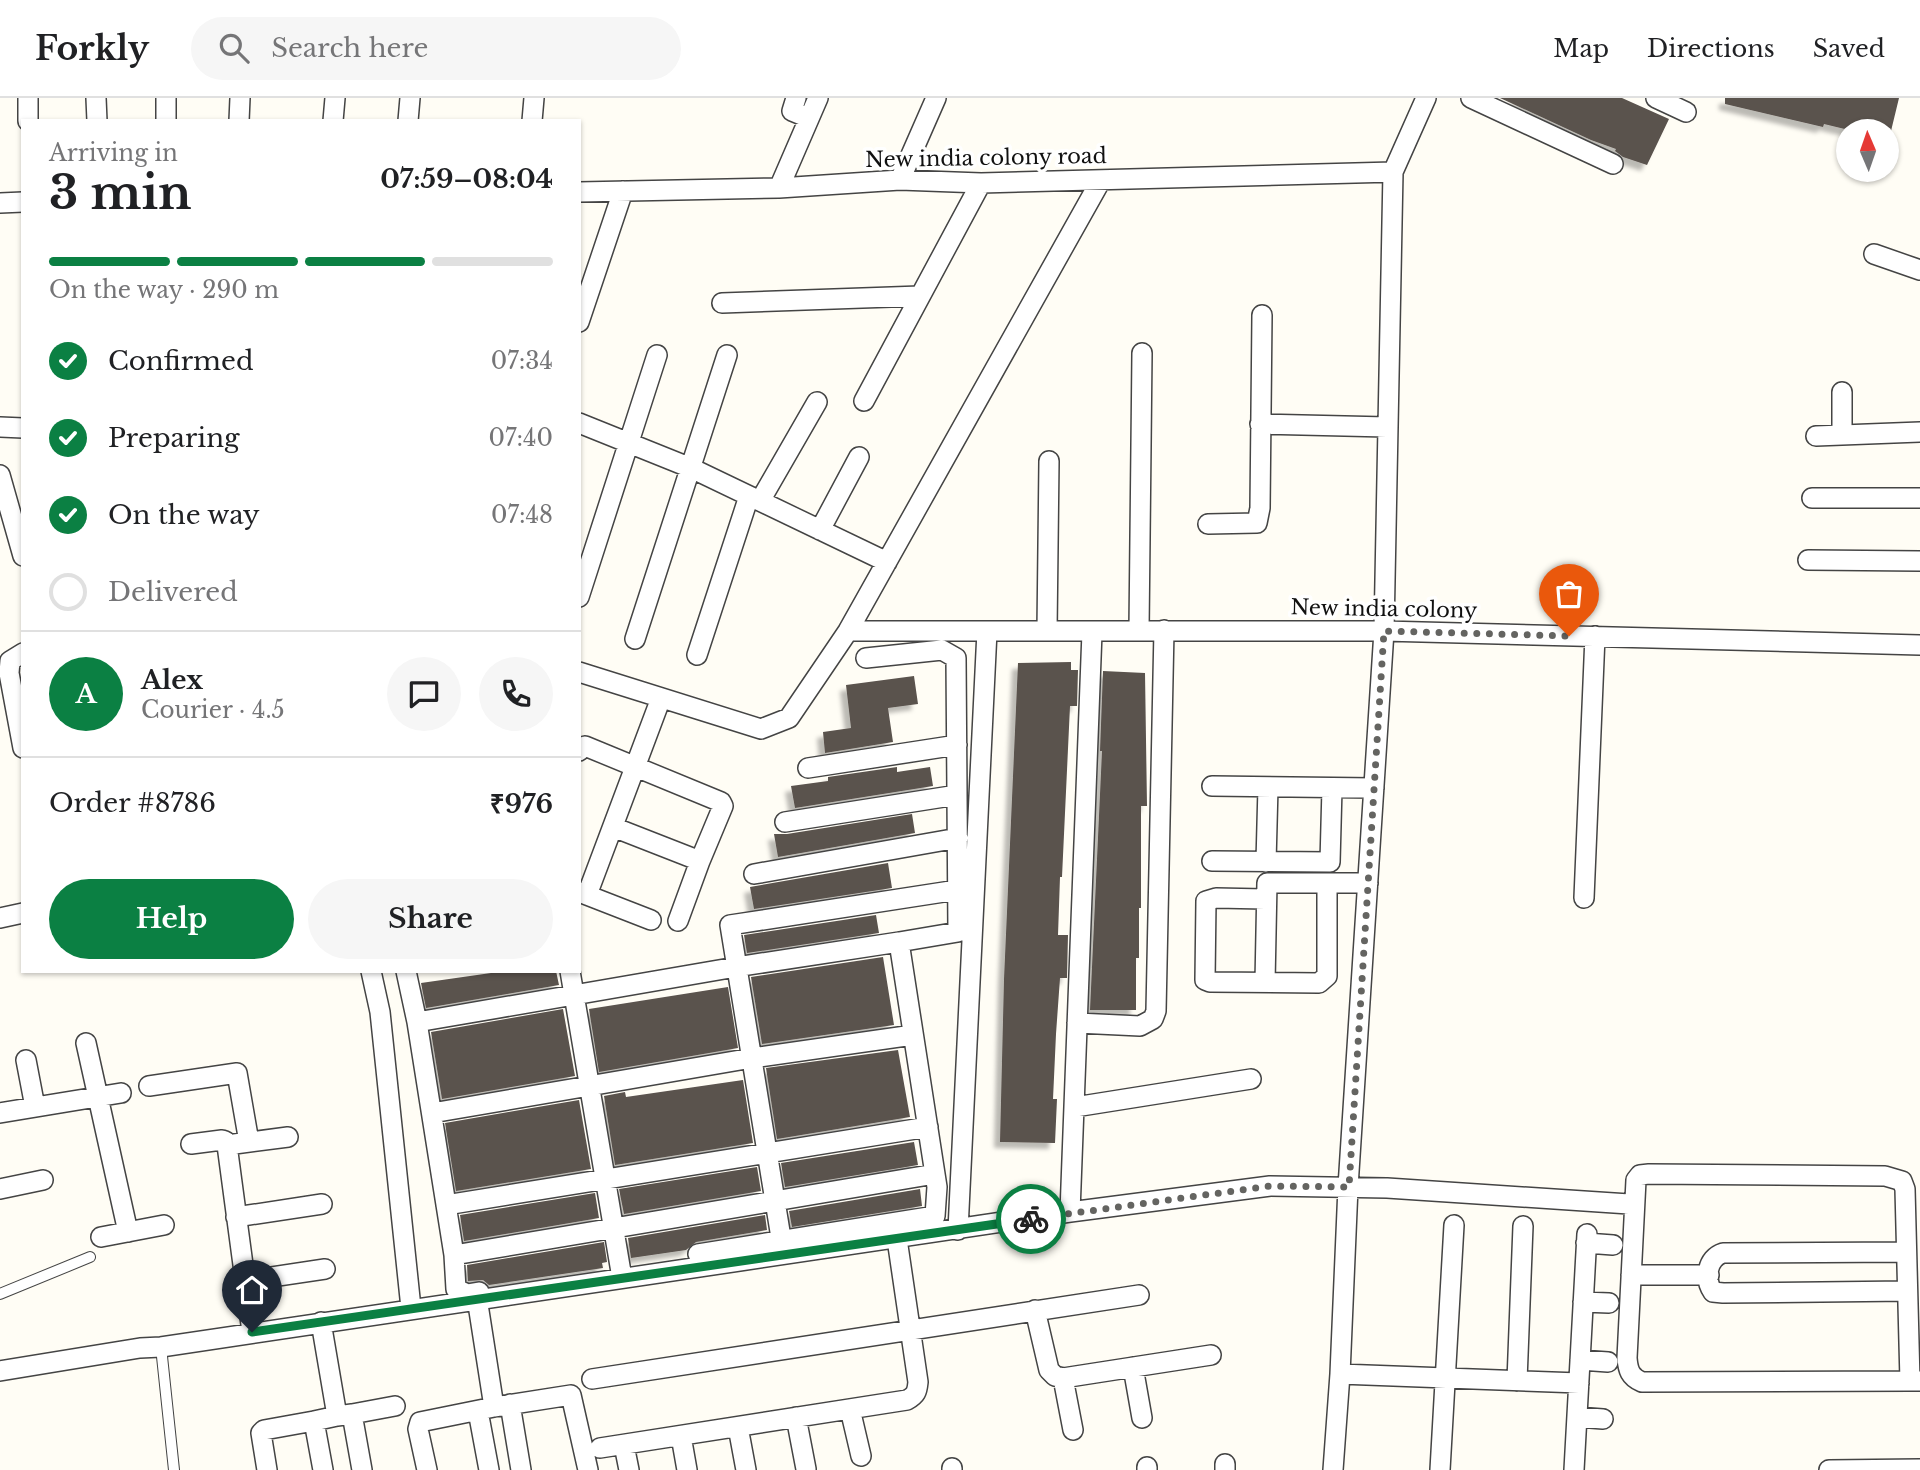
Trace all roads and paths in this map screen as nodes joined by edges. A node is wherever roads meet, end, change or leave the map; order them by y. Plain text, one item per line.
1 (28, 98) edge
2 (96, 98) edge
3 (166, 98) edge
4 (240, 98) edge
5 (335, 98) edge
6 (410, 98) edge
7 (534, 98) edge
8 (796, 98) edge
9 (818, 98) edge
10 (936, 98) edge
11 (1426, 98) edge
12 (1471, 98) edge
13 (1656, 98) edge
14 (1686, 112) dead end
15 (809, 118) junction
16 (28, 119) edge
17 (97, 119) edge
18 (166, 119) edge
19 (239, 119) edge
20 (333, 119) edge
21 (408, 119) edge
22 (532, 119) edge
23 (1613, 164) dead end
24 (1393, 172) junction
25 (900, 180) junction
26 (1101, 180) junction
27 (981, 183) junction
28 (779, 188) junction
29 (623, 191) junction
30 (581, 192) edge
31 (21, 202) edge
32 (0, 203) edge
33 (1874, 254) dead end
34 (1920, 270) edge
35 (920, 296) junction
36 (722, 303) dead end
37 (581, 308) edge
38 (1262, 315) dead end
39 (1142, 353) dead end
40 (657, 355) dead end
41 (727, 355) dead end
42 (1842, 392) dead end
43 (864, 401) dead end
44 (817, 402) dead end
45 (581, 424) edge
46 (1260, 424) junction
47 (0, 427) edge
48 (1387, 427) junction
49 (21, 428) edge
50 (1920, 432) edge
51 (1842, 434) junction
52 (1816, 436) dead end
53 (629, 443) junction
54 (859, 457) dead end
55 (1049, 460) dead end
56 (691, 468) junction
57 (0, 475) edge
58 (14, 497) edge
59 (1812, 498) dead end
60 (1920, 498) edge
61 (754, 499) junction
62 (1208, 524) dead end
63 (820, 530) junction
64 (21, 550) edge
65 (1808, 560) dead end
66 (1920, 561) edge
67 (887, 562) junction
68 (581, 591) edge
69 (1139, 630) junction
70 (1164, 630) junction
71 (848, 631) junction
72 (987, 631) junction
73 (1047, 631) junction
74 (1384, 631) junction
75 (1093, 632) junction
76 (1595, 636) junction
77 (635, 639) dead end
78 (1920, 646) edge
79 (21, 654) edge
80 (697, 655) dead end
81 (866, 658) dead end
82 (581, 673) edge
83 (661, 698) junction
84 (21, 737) edge
85 (957, 745) junction
86 (581, 750) edge
87 (636, 766) junction
88 (808, 768) dead end
89 (1212, 786) dead end
90 (1268, 787) junction
91 (1332, 788) junction
92 (1374, 788) junction
93 (957, 794) junction
94 (785, 822) dead end
95 (613, 827) junction
96 (958, 838) junction
97 (700, 861) junction
98 (1212, 861) dead end
99 (1266, 862) junction
100 (754, 874) dead end
101 (1327, 883) junction
102 (1368, 883) junction
103 (957, 890) junction
104 (583, 893) edge
105 (1584, 898) dead end
106 (1265, 899) junction
107 (21, 913) edge
108 (0, 918) edge
109 (651, 920) dead end
110 (678, 921) dead end
111 (899, 942) junction
112 (736, 967) junction
113 (372, 973) edge
114 (406, 973) edge
115 (570, 973) edge
116 (1265, 982) junction
117 (574, 994) junction
118 (417, 1022) junction
119 (1077, 1023) junction
120 (913, 1035) junction
121 (86, 1042) dead end
122 (751, 1058) junction
123 (26, 1060) dead end
124 (1251, 1079) dead end
125 (590, 1085) junction
126 (149, 1086) dead end
127 (121, 1093) dead end
128 (97, 1097) junction
129 (35, 1107) junction
130 (1074, 1107) junction
131 (0, 1113) edge
132 (432, 1113) junction
133 (928, 1127) junction
134 (288, 1137) dead end
135 (249, 1142) junction
136 (191, 1144) dead end
137 (226, 1145) junction
138 (767, 1152) junction
139 (935, 1174) junction
140 (605, 1178) junction
141 (43, 1180) dead end
142 (1349, 1187) junction
143 (0, 1189) edge
144 (775, 1202) junction
145 (1629, 1203) dead end
146 (322, 1204) dead end
147 (446, 1205) junction
148 (1070, 1212) junction
149 (236, 1217) junction
150 (163, 1225) dead end
151 (1454, 1225) dead end
152 (613, 1226) junction
153 (1523, 1226) dead end
154 (958, 1230) junction
155 (128, 1232) junction
156 (101, 1237) dead end
157 (897, 1239) junction
158 (1613, 1245) dead end
159 (782, 1247) junction
160 (1906, 1252) junction
161 (454, 1255) junction
162 (90, 1257) dead end
163 (325, 1269) dead end
164 (621, 1273) junction
165 (1631, 1275) junction
166 (1709, 1275) junction
167 (245, 1281) junction
168 (1907, 1291) junction
169 (0, 1294) edge
170 (1139, 1295) dead end
171 (477, 1298) junction
172 (1583, 1301) junction
173 (1609, 1303) dead end
174 (411, 1308) junction
175 (1035, 1310) junction
176 (320, 1322) junction
177 (910, 1331) junction
178 (252, 1332) junction
179 (161, 1347) junction
180 (1211, 1354) dead end
181 (1580, 1360) junction
182 (1608, 1362) dead end
183 (1133, 1367) junction
184 (0, 1371) edge
185 (1340, 1374) junction
186 (1063, 1378) junction
187 (592, 1379) dead end
188 (1444, 1379) junction
189 (1517, 1381) junction
190 (1915, 1381) edge
191 (1579, 1383) junction
192 (395, 1406) dead end
193 (494, 1407) junction
194 (850, 1409) junction
195 (344, 1415) junction
196 (796, 1417) junction
197 (1577, 1417) junction
198 (1142, 1418) dead end
199 (1603, 1419) dead end
200 (313, 1421) junction
201 (738, 1427) junction
202 (1073, 1430) dead end
203 (681, 1436) junction
204 (624, 1445) junction
205 (600, 1448) dead end
206 (861, 1456) dead end
207 (806, 1469) edge
208 (1920, 1469) edge
209 (174, 1470) edge
210 (267, 1470) edge
211 (323, 1470) edge
212 (362, 1470) edge
213 (427, 1470) edge
214 (489, 1470) edge
215 (522, 1470) edge
216 (587, 1470) edge
217 (629, 1470) edge
218 (687, 1470) edge
219 (746, 1470) edge
220 (1333, 1470) edge
221 (1440, 1470) edge
222 (1574, 1470) edge
223 (1829, 1470) edge

1 - 16 street
2 - 17 street
3 - 18 street
4 - 19 street
5 - 20 street
6 - 21 street
7 - 22 street
8 - 15 street
9 - 15 street
10 - 25 street
11 - 24 street
12 - 23 street
13 - 14 street
15 - 28 street
24 - 26 street, New india colony road
24 - 48 street
25 - 27 street, New india colony road
25 - 28 street, New india colony road
26 - 27 street, New india colony road
26 - 67 street
27 - 35 street
28 - 29 street, New india colony road
29 - 30 street, New india colony road
29 - 37 street
31 - 32 street
33 - 34 street
35 - 36 street
35 - 43 street
38 - 46 street
39 - 69 street
40 - 53 street
41 - 56 street
42 - 51 street
44 - 61 street
45 - 53 street
46 - 48 street
46 - 62 street
47 - 49 street
48 - 74 street
50 - 51 street
51 - 52 street
53 - 56 street
53 - 68 street
54 - 63 street
55 - 73 street
56 - 61 street
56 - 77 street
57 - 58 street
58 - 64 street
59 - 60 street
61 - 63 street
61 - 80 street
63 - 67 street
65 - 66 street
67 - 71 street
69 - 70 street, New india colony
69 - 75 street, New india colony
70 - 74 street, New india colony
70 - 119 street
71 - 72 street, New india colony
71 - 83 street
72 - 73 street, New india colony
72 - 154 street
73 - 75 street, New india colony
74 - 76 street, New india colony
74 - 92 street
75 - 119 street
76 - 78 street, New india colony
76 - 105 street
79 - 84 street
81 - 85 street
82 - 83 street
83 - 87 street
85 - 88 street
85 - 93 street
86 - 87 street
87 - 95 street
87 - 97 street
89 - 90 street
90 - 91 street
90 - 99 street
91 - 92 street
91 - 99 street
92 - 102 street
93 - 94 street
93 - 96 street
95 - 97 street
95 - 104 street
96 - 100 street
96 - 103 street
97 - 110 street
98 - 99 street
101 - 102 street
101 - 106 street
101 - 116 street
102 - 142 street
103 - 111 street
103 - 112 street
104 - 109 street
106 - 116 street
106 - 116 street
107 - 108 street
111 - 112 street
111 - 120 street
112 - 117 street
112 - 122 street
113 - 174 street
114 - 118 street
115 - 117 street
117 - 118 street
117 - 125 street
118 - 132 street
119 - 130 street
120 - 122 street
120 - 133 street
121 - 128 street
122 - 125 street
122 - 138 street
123 - 129 street
124 - 130 street
125 - 132 street
125 - 140 street
126 - 135 street
127 - 128 street
128 - 129 street
128 - 155 street
129 - 131 street
130 - 148 street
132 - 147 street
133 - 138 street
133 - 139 street
134 - 135 street
135 - 137 street
136 - 137 street
137 - 149 street
138 - 140 street
138 - 144 street
139 - 144 street
139 - 159 street
140 - 147 street
140 - 152 street
141 - 143 street
142 - 145 street
142 - 148 street
142 - 185 street
144 - 152 street
144 - 159 street
146 - 149 street
147 - 161 street
148 - 154 street
149 - 167 street
150 - 155 street
151 - 188 street
152 - 161 street
152 - 164 street
153 - 189 street
154 - 157 street
155 - 156 street
157 - 159 street
157 - 177 street
158 - 172 street
159 - 164 street
160 - 165 street
160 - 166 street
160 - 168 street
161 - 164 street
162 - 169 lane
163 - 167 street
164 - 171 street
165 - 166 street
165 - 190 street
166 - 168 street
167 - 178 street
168 - 190 street
170 - 175 street
171 - 174 street
171 - 193 street
172 - 173 street
172 - 181 street
174 - 176 street
175 - 177 street
175 - 186 street
176 - 178 street
176 - 195 street
177 - 187 street
177 - 194 street
178 - 179 street
179 - 184 street
179 - 209 lane
180 - 183 street
181 - 182 street
181 - 191 street
183 - 186 street
183 - 198 street
185 - 188 street
185 - 220 street
186 - 202 street
188 - 189 street
188 - 221 street
189 - 191 street
191 - 197 street
192 - 195 street
193 - 213 street
193 - 214 street
193 - 215 street
193 - 216 street
194 - 196 street
194 - 206 street
195 - 200 street
195 - 212 street
196 - 201 street
196 - 207 street
197 - 199 street
197 - 222 street
200 - 210 street
200 - 211 street
201 - 203 street
201 - 219 street
203 - 204 street
203 - 218 street
204 - 205 street
204 - 217 street
208 - 223 street

